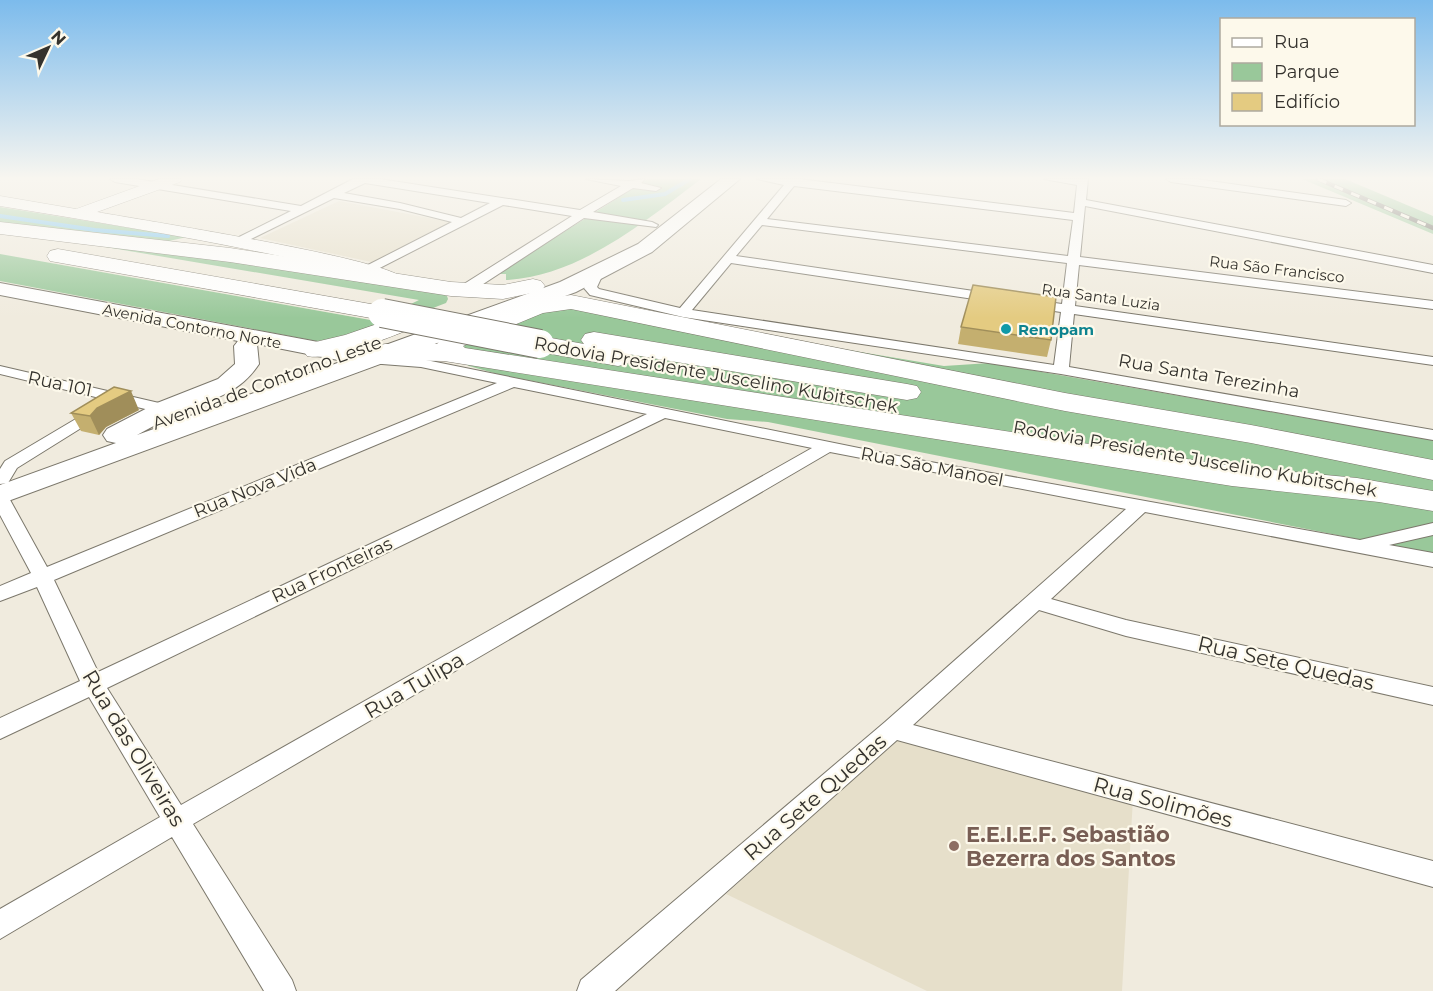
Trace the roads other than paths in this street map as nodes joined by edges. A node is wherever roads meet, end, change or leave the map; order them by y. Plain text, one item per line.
1 (140, 225) edge
2 (272, 225) edge
3 (455, 225) edge
4 (563, 225) edge
5 (652, 225) edge
6 (674, 225) edge
7 (757, 225) edge
8 (794, 225) edge
9 (1077, 225) edge
10 (1203, 225) edge
11 (0, 228) edge
12 (0, 236) edge
13 (239, 241) junction
14 (0, 246) edge
15 (729, 260) junction
16 (1072, 260) junction
17 (1433, 269) edge
18 (368, 270) junction
19 (597, 274) junction
20 (533, 286) junction
21 (0, 289) edge
22 (449, 289) junction
23 (569, 295) junction
24 (0, 299) edge
25 (395, 300) junction
26 (1433, 305) edge
27 (1069, 309) junction
28 (683, 313) junction
29 (548, 339) junction
30 (251, 343) junction
31 (316, 350) junction
32 (386, 352) junction
33 (457, 355) junction
34 (349, 360) junction
35 (1433, 361) edge
36 (0, 370) edge
37 (1061, 370) junction
38 (510, 383) junction
39 (121, 397) junction
40 (199, 402) junction
41 (166, 409) junction
42 (664, 412) junction
43 (1433, 435) edge
44 (104, 442) junction
45 (829, 446) junction
46 (1433, 470) edge
47 (2, 480) edge
48 (1433, 480) edge
49 (1378, 492) junction
50 (1433, 501) edge
51 (1141, 506) junction
52 (1433, 529) edge
53 (1356, 546) junction
54 (1433, 560) edge
55 (42, 576) junction
56 (0, 594) edge
57 (1035, 601) junction
58 (93, 684) junction
59 (1433, 696) edge
60 (0, 729) edge
61 (893, 729) junction
62 (178, 820) junction
63 (1433, 873) edge
64 (0, 925) edge
65 (281, 991) edge
66 (591, 991) edge

1 - 13 street
2 - 13 street
3 - 18 street
4 - 22 street
5 - 20 main road, Avenida de Contorno Leste
6 - 19 main road, Avenida de Contorno Leste
7 - 15 street
8 - 16 street, Rua São Francisco
9 - 16 street
10 - 17 street
11 - 25 highway
12 - 25 highway, Rodovia Presidente Juscelino Kubitschek
13 - 18 street
14 - 25 highway, Rodovia Presidente Juscelino Kubitschek
15 - 27 street, Rua Santa Luzia
15 - 28 street
16 - 26 street, Rua São Francisco
16 - 27 street
18 - 25 street
19 - 23 main road, Avenida de Contorno Leste
19 - 28 street
20 - 22 highway
20 - 34 main road, Avenida de Contorno Leste
21 - 30 main road, Avenida Contorno Norte
22 - 25 highway
22 - 31 highway
23 - 32 main road, Avenida de Contorno Leste
23 - 33 highway
23 - 46 highway
24 - 30 main road
25 - 29 highway, Rodovia Presidente Juscelino Kubitschek, bridge
27 - 35 street, Rua Santa Luzia
27 - 37 street
28 - 37 street, Rua Santa Terezinha
29 - 48 highway, Rodovia Presidente Juscelino Kubitschek
29 - 49 highway, Rodovia Presidente Juscelino Kubitschek
30 - 31 main road, Avenida Contorno Norte
30 - 40 main road
31 - 34 main road, Avenida Contorno Norte
32 - 33 highway
32 - 34 main road, Avenida de Contorno Leste
33 - 49 highway
34 - 38 street, Rua São Manoel
34 - 40 main road, Avenida de Contorno Leste
34 - 47 main road, Avenida de Contorno Leste
36 - 39 street, Rua 101
37 - 43 street, Rua Santa Terezinha
38 - 42 street, Rua São Manoel
38 - 55 street, Rua Nova Vida
39 - 41 street, Rua 101
39 - 47 street, Rua 101
40 - 41 main road
40 - 44 main road, Avenida de Contorno Leste
41 - 44 main road
42 - 45 street, Rua São Manoel
42 - 58 street, Rua Fronteiras
44 - 47 main road, Avenida de Contorno Leste
45 - 51 street, Rua São Manoel
45 - 62 street, Rua Tulipa
47 - 55 street, Rua das Oliveiras
49 - 50 highway, Rodovia Presidente Juscelino Kubitschek
51 - 53 street, Rua São Manoel
51 - 57 street, Rua Sete Quedas
52 - 53 street
53 - 54 street, Rua São Manoel
55 - 56 street, Rua Nova Vida
55 - 58 street, Rua das Oliveiras
57 - 59 street, Rua Sete Quedas
57 - 61 street, Rua Sete Quedas
58 - 60 street, Rua Fronteiras
58 - 62 street, Rua das Oliveiras
61 - 63 street, Rua Solimões
61 - 66 street, Rua Sete Quedas
62 - 64 street, Rua Tulipa
62 - 65 street, Rua das Oliveiras

